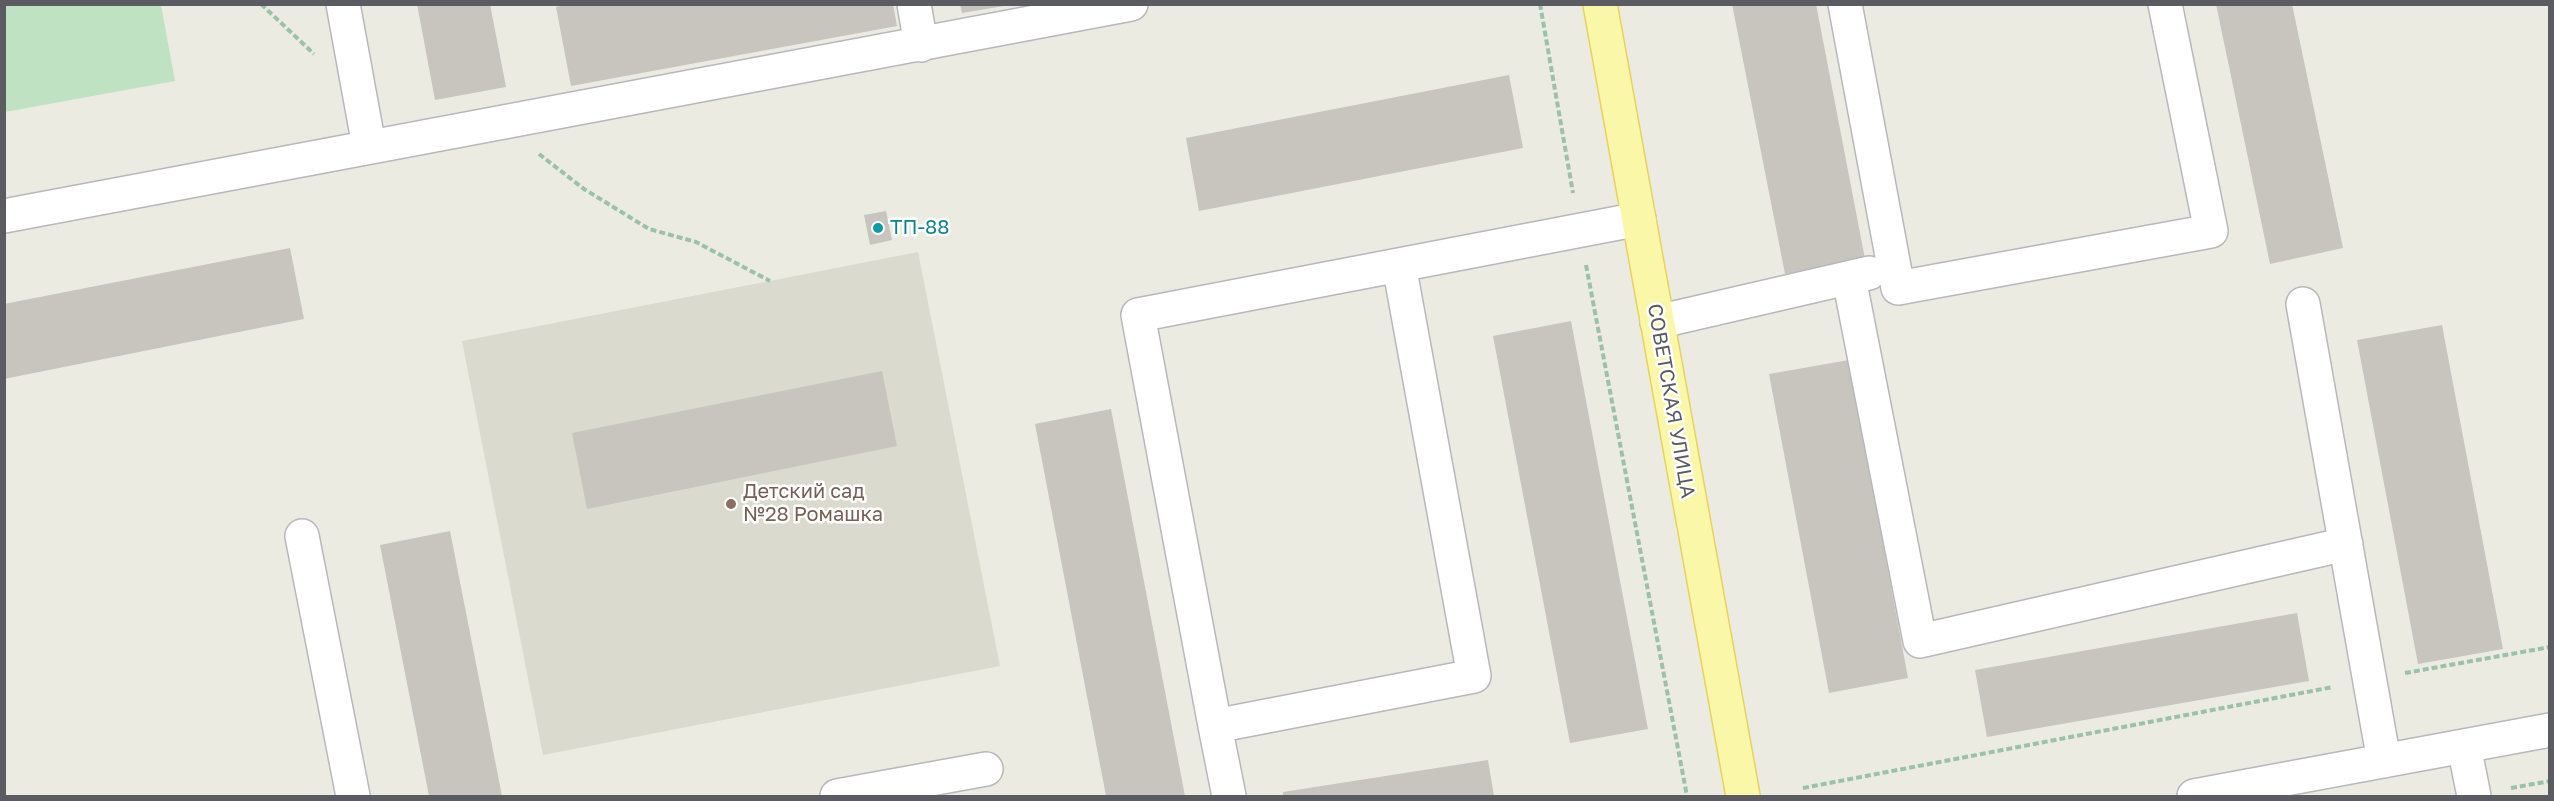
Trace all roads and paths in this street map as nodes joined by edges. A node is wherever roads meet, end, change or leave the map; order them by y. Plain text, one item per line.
1 (343, 4) edge
2 (914, 4) edge
3 (1131, 4) edge
4 (1540, 4) edge
5 (1600, 4) edge
6 (1845, 4) edge
7 (2165, 4) edge
8 (1080, 9) edge
9 (921, 45) junction
10 (498, 122) junction
11 (369, 146) junction
12 (4, 216) edge
13 (1639, 219) junction
14 (1580, 231) junction
15 (1399, 265) junction
16 (1894, 267) junction
17 (1849, 278) junction
18 (770, 281) dead end
19 (2303, 304) dead end
20 (1657, 322) junction
21 (302, 536) dead end
22 (2346, 544) junction
23 (2550, 647) edge
24 (2370, 680) junction
25 (1215, 726) junction
26 (2550, 730) edge
27 (2464, 746) junction
28 (2384, 761) junction
29 (986, 769) dead end
30 (1803, 788) dead end
31 (353, 796) edge
32 (837, 796) edge
33 (1229, 796) edge
34 (1686, 796) edge
35 (1743, 796) edge
36 (2194, 796) edge
37 (2474, 796) edge

1 - 11 street
2 - 9 street
3 - 8 street
4 - 14 path
5 - 13 main road, СОВЕТСКАЯ УЛИЦА
6 - 16 street
7 - 16 street
8 - 9 street
9 - 10 street
10 - 11 street
10 - 18 path
11 - 12 street
13 - 14 street
13 - 20 main road, СОВЕТСКАЯ УЛИЦА
14 - 15 street
14 - 34 path
15 - 25 street
15 - 25 street
16 - 17 street
17 - 20 street
17 - 22 street
19 - 22 street
20 - 35 main road, СОВЕТСКАЯ УЛИЦА
21 - 31 street
22 - 24 street
23 - 24 path
24 - 28 street
24 - 30 path
25 - 33 street
26 - 27 street
27 - 28 street
27 - 37 street
28 - 36 street
29 - 32 street

